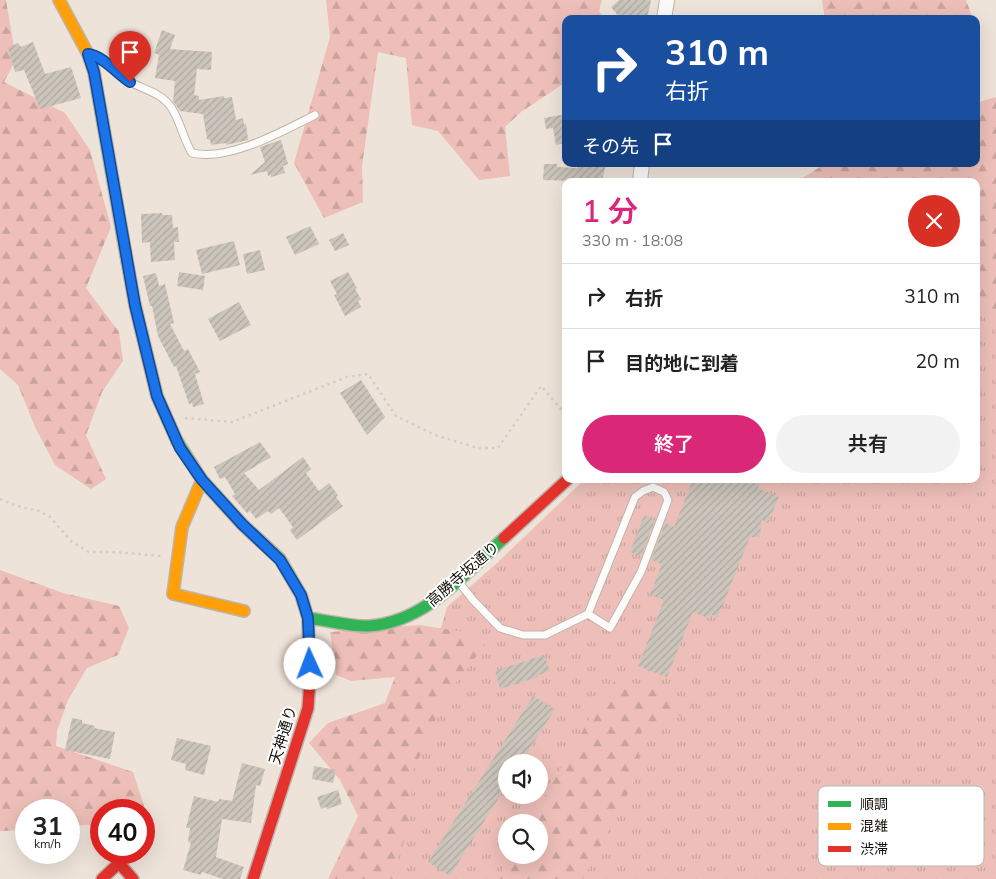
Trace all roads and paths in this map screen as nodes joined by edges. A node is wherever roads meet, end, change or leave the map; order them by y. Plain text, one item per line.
1 (59, 0) edge
2 (667, 0) edge
3 (665, 15) edge
4 (88, 54) junction
5 (315, 115) dead end
6 (562, 410) edge
7 (166, 416) junction
8 (202, 480) junction
9 (564, 483) edge
10 (0, 499) edge
11 (177, 558) junction
12 (458, 580) junction
13 (244, 612) dead end
14 (588, 614) junction
15 (308, 618) junction
16 (102, 879) edge
17 (133, 879) edge
18 (252, 879) edge

1 - 4 street, 天神通り
2 - 3 street
4 - 5 lane
4 - 7 street, 天神通り
6 - 7 path
7 - 8 street, 天神通り
8 - 11 street
8 - 15 street, 天神通り
9 - 12 street, 高勝寺坂通り
10 - 11 path
11 - 13 street
12 - 14 lane
12 - 15 street, 高勝寺坂通り
14 - 14 lane
15 - 18 street, 天神通り
16 - 17 street

